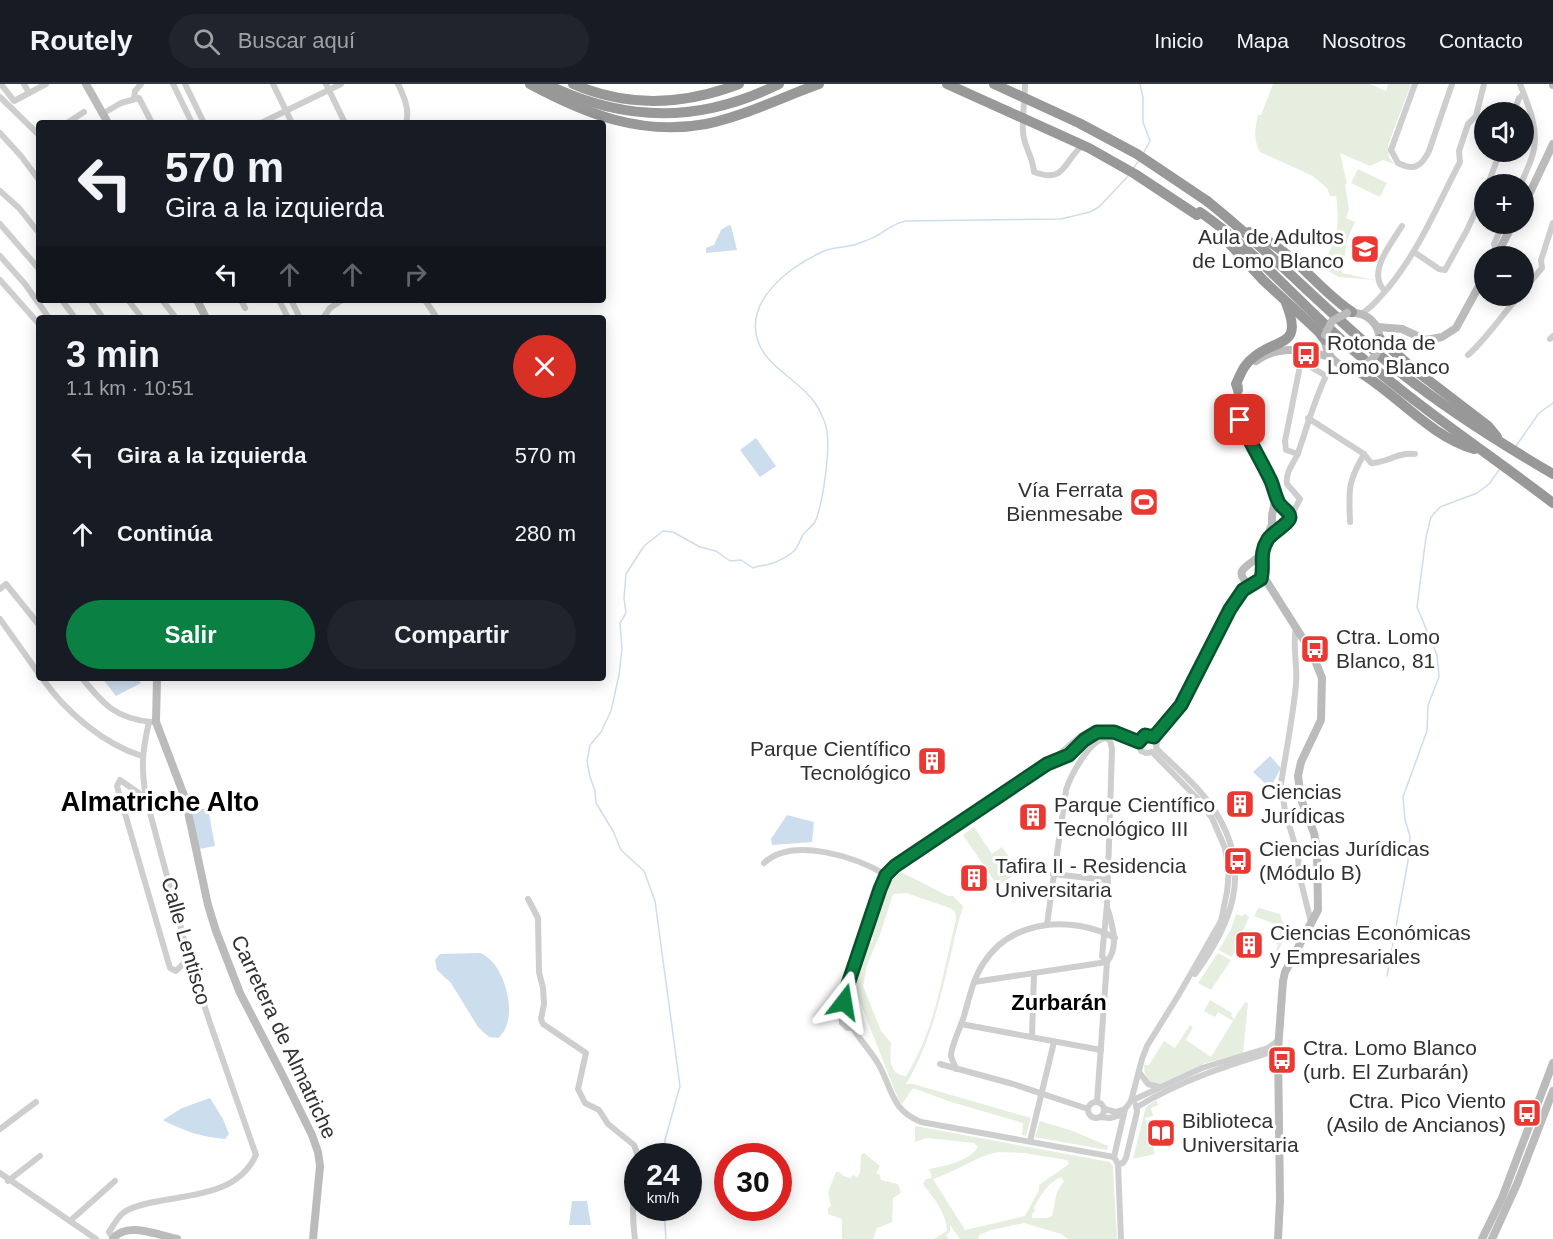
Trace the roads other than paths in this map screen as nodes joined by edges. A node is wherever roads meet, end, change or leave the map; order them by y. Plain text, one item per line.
1 (0, 84) edge
2 (24, 84) edge
3 (46, 84) edge
4 (86, 84) edge
5 (141, 84) edge
6 (173, 84) edge
7 (185, 84) edge
8 (273, 84) edge
9 (340, 84) edge
10 (398, 84) edge
11 (530, 84) edge
12 (546, 84) edge
13 (573, 84) edge
14 (589, 84) edge
15 (719, 84) edge
16 (739, 84) edge
17 (779, 84) edge
18 (819, 84) edge
19 (947, 84) edge
20 (968, 84) edge
21 (994, 84) edge
22 (1025, 84) edge
23 (1415, 84) edge
24 (1452, 84) edge
25 (1484, 84) edge
26 (1520, 84) edge
27 (327, 87) edge
28 (29, 93) junction
29 (1523, 94) junction
30 (0, 97) edge
31 (134, 99) junction
32 (1518, 102) edge
33 (286, 110) junction
34 (84, 112) dead end
35 (102, 114) junction
36 (72, 120) edge
37 (106, 120) edge
38 (150, 120) edge
39 (191, 120) edge
40 (203, 120) edge
41 (267, 120) edge
42 (291, 120) edge
43 (344, 120) edge
44 (407, 120) edge
45 (36, 132) edge
46 (0, 133) edge
47 (1553, 144) edge
48 (1107, 160) dead end
49 (1525, 174) edge
50 (36, 176) edge
51 (1534, 184) edge
52 (0, 191) edge
53 (1198, 214) junction
54 (1474, 215) edge
55 (1553, 223) edge
56 (0, 224) edge
57 (1402, 226) dead end
58 (36, 228) edge
59 (1243, 230) junction
60 (1414, 252) junction
61 (0, 256) edge
62 (36, 266) edge
63 (1534, 277) edge
64 (0, 280) edge
65 (1385, 291) junction
66 (1474, 295) edge
67 (36, 300) edge
68 (1284, 300) junction
69 (130, 303) edge
70 (164, 303) edge
71 (242, 303) edge
72 (338, 303) edge
73 (1376, 303) junction
74 (1511, 306) edge
75 (245, 308) dead end
76 (1354, 313) junction
77 (140, 315) edge
78 (174, 315) edge
79 (324, 315) edge
80 (36, 321) edge
81 (1375, 324) junction
82 (1402, 329) junction
83 (1325, 340) junction
84 (1380, 342) junction
85 (1311, 352) junction
86 (1468, 355) dead end
87 (1330, 357) junction
88 (1357, 367) junction
89 (1238, 390) junction
90 (1449, 402) junction
91 (1308, 418) junction
92 (1486, 452) junction
93 (1298, 454) junction
94 (1364, 454) junction
95 (1415, 454) dead end
96 (1553, 474) edge
97 (1276, 497) junction
98 (1553, 504) edge
99 (1288, 514) junction
100 (1350, 522) dead end
101 (1267, 540) junction
102 (1261, 555) junction
103 (1243, 580) junction
104 (1257, 580) junction
105 (3, 586) edge
106 (1243, 590) junction
107 (0, 620) edge
108 (36, 622) edge
109 (1296, 628) junction
110 (36, 670) edge
111 (44, 681) edge
112 (84, 681) edge
113 (157, 681) edge
114 (152, 722) junction
115 (1154, 737) junction
116 (1139, 742) junction
117 (1154, 750) junction
118 (142, 756) junction
119 (146, 798) junction
120 (764, 863) dead end
121 (1053, 874) junction
122 (886, 875) junction
123 (1107, 880) junction
124 (528, 899) dead end
125 (1107, 904) junction
126 (1047, 924) junction
127 (1311, 925) junction
128 (1105, 932) junction
129 (1115, 938) junction
130 (189, 958) junction
131 (1107, 962) junction
132 (1034, 973) junction
133 (974, 982) junction
134 (848, 1011) junction
135 (962, 1024) junction
136 (853, 1028) junction
137 (1032, 1037) junction
138 (1279, 1040) junction
139 (1054, 1042) junction
140 (1101, 1050) junction
141 (1278, 1054) junction
142 (1553, 1063) edge
143 (940, 1064) dead end
144 (956, 1069) junction
145 (1138, 1072) junction
146 (1160, 1088) junction
147 (1553, 1091) edge
148 (1043, 1094) junction
149 (1131, 1101) junction
150 (36, 1102) dead end
151 (1097, 1102) junction
152 (1137, 1107) junction
153 (1088, 1109) junction
154 (1104, 1109) junction
155 (1124, 1112) junction
156 (1100, 1117) junction
157 (0, 1130) edge
158 (1030, 1141) junction
159 (632, 1143) edge
160 (40, 1156) dead end
161 (1114, 1157) junction
162 (1118, 1164) junction
163 (3, 1179) edge
164 (115, 1180) dead end
165 (69, 1221) junction
166 (633, 1221) edge
167 (96, 1239) edge
168 (111, 1239) edge
169 (177, 1239) edge
170 (313, 1239) edge
171 (635, 1239) edge
172 (1121, 1239) edge
173 (1278, 1239) edge
174 (1482, 1239) edge
175 (1492, 1239) edge

1 - 28 street
2 - 28 street
3 - 28 street
4 - 35 street
5 - 31 street
6 - 39 street
7 - 40 street
8 - 33 street
9 - 27 street
10 - 44 street
11 - 18 highway
12 - 17 highway
13 - 16 highway
14 - 15 highway
19 - 53 highway, bridge
20 - 53 highway, bridge
21 - 59 highway, bridge
22 - 48 street
23 - 24 street
25 - 60 street
26 - 29 street
27 - 33 street
27 - 43 street
29 - 32 street
29 - 49 street
30 - 45 street
31 - 35 street
31 - 38 street
33 - 41 street
33 - 42 street
34 - 36 street
35 - 37 street
46 - 50 street
47 - 51 street
52 - 58 street
53 - 68 highway
53 - 92 highway
54 - 60 street
55 - 63 street
56 - 62 street
57 - 65 street
59 - 76 highway
59 - 90 highway
60 - 65 street
61 - 67 street
64 - 80 street
65 - 73 street
66 - 82 street
68 - 83 highway
68 - 89 highway
69 - 77 street
70 - 78 street
71 - 75 street
72 - 79 street
73 - 76 street
73 - 81 street
74 - 86 street
76 - 81 street
76 - 83 street, bridge
81 - 82 street
81 - 84 street
82 - 84 street
83 - 85 street
83 - 87 street
84 - 88 street, bridge
84 - 90 highway
85 - 87 street
85 - 89 street
87 - 88 street
88 - 92 highway
89 - 97 street
90 - 96 highway
91 - 93 street
91 - 93 street
91 - 94 street
92 - 98 highway
93 - 99 street
94 - 95 street
94 - 100 street
97 - 99 street
97 - 101 street
99 - 101 street
101 - 102 street
102 - 103 street
102 - 104 street
103 - 104 street
103 - 106 street
104 - 106 street
104 - 109 street
105 - 108 street
106 - 115 street
107 - 110 street
109 - 127 street
109 - 127 street
111 - 118 street
112 - 114 street
113 - 114 street, Carretera de Almatriche
114 - 118 street, Calle Lentisco
114 - 170 street, Carretera de Almatriche
115 - 116 street
115 - 117 street
116 - 117 street
116 - 122 street
117 - 145 street
118 - 119 street, Calle Lentisco
119 - 130 street, Calle Lentisco
119 - 130 street
120 - 122 street
121 - 123 street
121 - 123 street
121 - 126 street
122 - 134 street
123 - 125 street
124 - 159 street
125 - 128 street
125 - 129 street
126 - 128 street
126 - 133 street
127 - 138 street
128 - 129 street
128 - 131 street
129 - 131 street
130 - 168 street, Calle Lentisco
131 - 132 street
131 - 140 street
132 - 133 street
132 - 137 street
133 - 135 street
134 - 136 street
134 - 136 street
135 - 137 street
135 - 144 street
136 - 158 street
137 - 139 street
138 - 141 street
138 - 146 street
139 - 140 street
139 - 148 street
140 - 151 street
141 - 152 street
141 - 173 street
142 - 174 street
143 - 144 street
144 - 148 street
145 - 146 street
145 - 149 street
146 - 149 street
147 - 175 street
148 - 153 street
148 - 158 street
149 - 152 street
149 - 155 street
150 - 157 street
151 - 153 street
151 - 154 street
152 - 162 street
153 - 156 street
154 - 155 street
154 - 156 street
155 - 156 street
155 - 161 street
158 - 161 street
160 - 163 street
161 - 162 street
162 - 172 street
163 - 165 street
164 - 165 street
165 - 167 street
166 - 171 street
168 - 169 street

